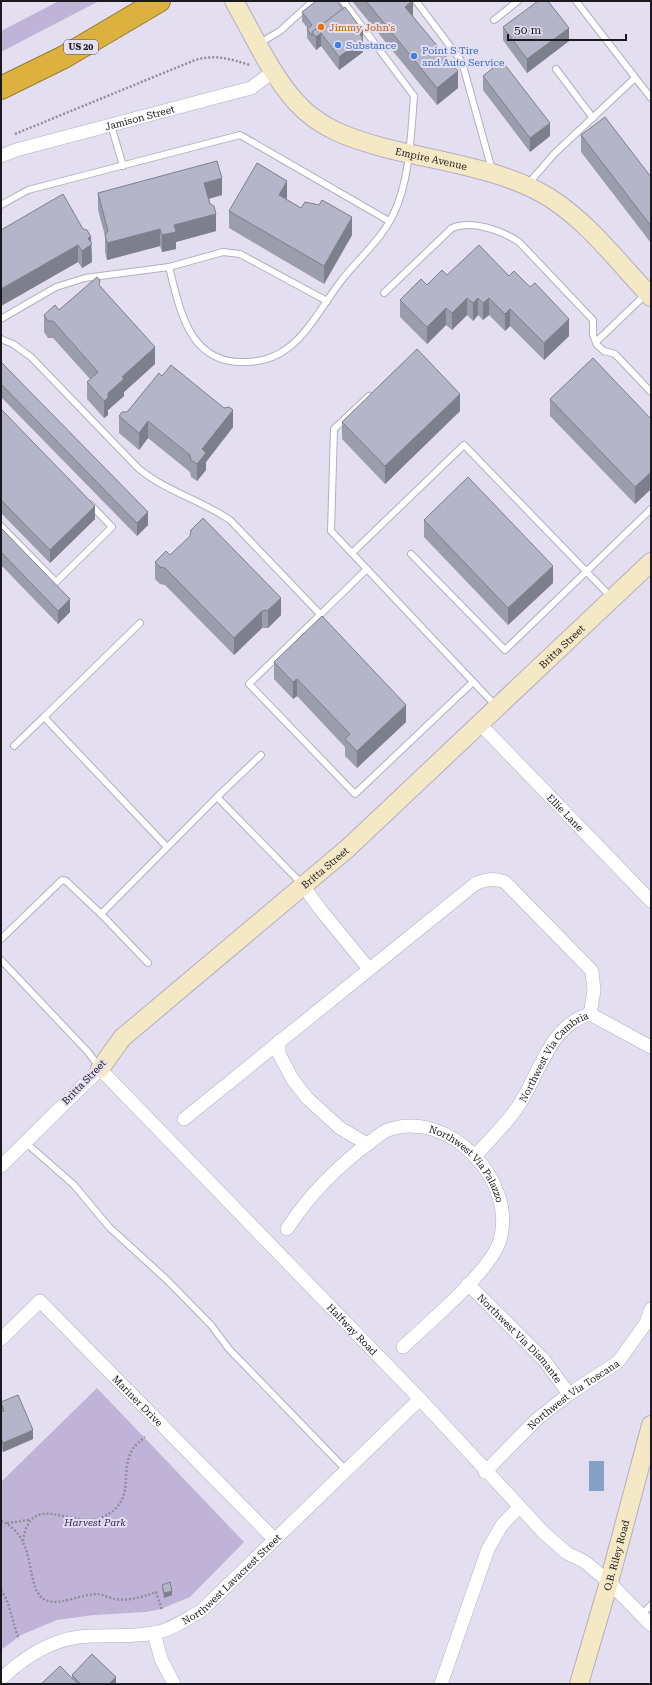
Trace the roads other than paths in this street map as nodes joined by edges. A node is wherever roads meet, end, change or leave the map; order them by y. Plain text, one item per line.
1 (159, 1) edge
2 (234, 1) edge
3 (313, 1) edge
4 (343, 1) edge
5 (416, 1) edge
6 (518, 1) edge
7 (576, 1) edge
8 (494, 20) dead end
9 (258, 44) junction
10 (556, 69) dead end
11 (274, 71) junction
12 (635, 78) junction
13 (1, 88) edge
14 (651, 98) edge
15 (593, 118) junction
16 (111, 124) junction
17 (409, 154) junction
18 (1, 156) edge
19 (123, 166) junction
20 (492, 173) junction
21 (525, 186) junction
22 (1, 205) edge
23 (389, 221) junction
24 (169, 267) junction
25 (384, 293) dead end
26 (649, 295) edge
27 (327, 301) junction
28 (1, 319) edge
29 (1, 339) edge
30 (596, 342) junction
31 (374, 390) edge
32 (651, 392) edge
33 (85, 498) edge
34 (651, 509) edge
35 (1, 526) edge
36 (352, 553) junction
37 (411, 554) dead end
38 (650, 562) edge
39 (367, 569) junction
40 (587, 572) junction
41 (612, 598) junction
42 (320, 614) junction
43 (140, 623) dead end
44 (473, 682) junction
45 (497, 708) junction
46 (44, 717) junction
47 (480, 724) junction
48 (14, 746) dead end
49 (260, 755) dead end
50 (217, 797) junction
51 (167, 847) junction
52 (304, 887) junction
53 (651, 901) edge
54 (101, 914) junction
55 (1, 939) edge
56 (1, 960) edge
57 (148, 963) dead end
58 (368, 969) junction
59 (590, 1014) junction
60 (279, 1041) junction
61 (651, 1047) edge
62 (100, 1069) junction
63 (184, 1119) dead end
64 (25, 1142) junction
65 (367, 1144) junction
66 (475, 1156) junction
67 (1, 1166) edge
68 (287, 1229) dead end
69 (468, 1284) junction
70 (651, 1310) edge
71 (1, 1339) edge
72 (403, 1347) dead end
73 (569, 1394) junction
74 (420, 1400) junction
75 (651, 1425) edge
76 (347, 1470) junction
77 (485, 1472) junction
78 (519, 1507) junction
79 (274, 1539) junction
80 (609, 1582) junction
81 (651, 1605) edge
82 (641, 1615) junction
83 (651, 1625) edge
84 (154, 1633) junction
85 (1, 1679) edge
86 (174, 1684) edge
87 (441, 1684) edge
88 (579, 1684) edge

1 - 13 highway, US 20
2 - 9 street, Empire Avenue
3 - 9 lane
4 - 17 lane
5 - 20 lane
6 - 8 lane
7 - 12 lane
9 - 11 street, Empire Avenue
10 - 15 lane
11 - 16 street, Jamison Street
11 - 17 street, Empire Avenue
12 - 14 lane
12 - 15 lane
15 - 21 lane
16 - 18 street, Jamison Street
16 - 19 lane
17 - 20 street, Empire Avenue
17 - 23 lane
19 - 22 lane
19 - 23 lane
20 - 21 street, Empire Avenue
21 - 26 street, Empire Avenue
23 - 27 lane
24 - 27 lane
24 - 27 lane
24 - 28 lane
25 - 30 lane
26 - 30 lane
29 - 42 lane
30 - 32 lane
31 - 36 lane
33 - 35 lane
34 - 40 lane
36 - 39 lane
36 - 40 lane
37 - 40 lane
38 - 41 street, Britta Street
39 - 42 lane
39 - 44 lane
40 - 41 lane
41 - 45 street, Britta Street
42 - 44 lane
43 - 46 lane
44 - 45 lane
45 - 47 street, Britta Street
46 - 48 lane
46 - 51 lane
47 - 52 street, Britta Street
47 - 53 street, Ellie Lane
49 - 50 lane
50 - 51 lane
50 - 52 lane
51 - 54 lane
52 - 58 street
52 - 62 street, Britta Street
54 - 55 lane
54 - 57 lane
56 - 62 lane
58 - 59 street
58 - 60 street
59 - 61 street, Northwest Via Cambria
59 - 66 street, Northwest Via Cambria
60 - 63 street
60 - 65 street
62 - 64 street, Britta Street
62 - 74 street, Halfway Road
64 - 67 street, Britta Street
64 - 76 lane
65 - 66 street, Northwest Via Palazzo
65 - 68 street, Northwest Via Palazzo
66 - 69 street, Northwest Via Palazzo
69 - 72 street, Northwest Via Palazzo
69 - 73 street, Northwest Via Diamante
70 - 73 street, Northwest Via Toscana
71 - 79 street, Mariner Drive
73 - 77 street, Northwest Via Toscana
74 - 76 street, Northwest Lavacrest Street
74 - 77 street, Halfway Road
75 - 80 street, O.B. Riley Road
76 - 79 street, Northwest Lavacrest Street
77 - 78 street, Halfway Road
78 - 80 street, Halfway Road
78 - 87 street
79 - 84 street, Northwest Lavacrest Street
80 - 82 street, Halfway Road
80 - 88 street, O.B. Riley Road
81 - 82 lane
82 - 83 street, Halfway Road
84 - 85 street, Northwest Lavacrest Street
84 - 86 street

